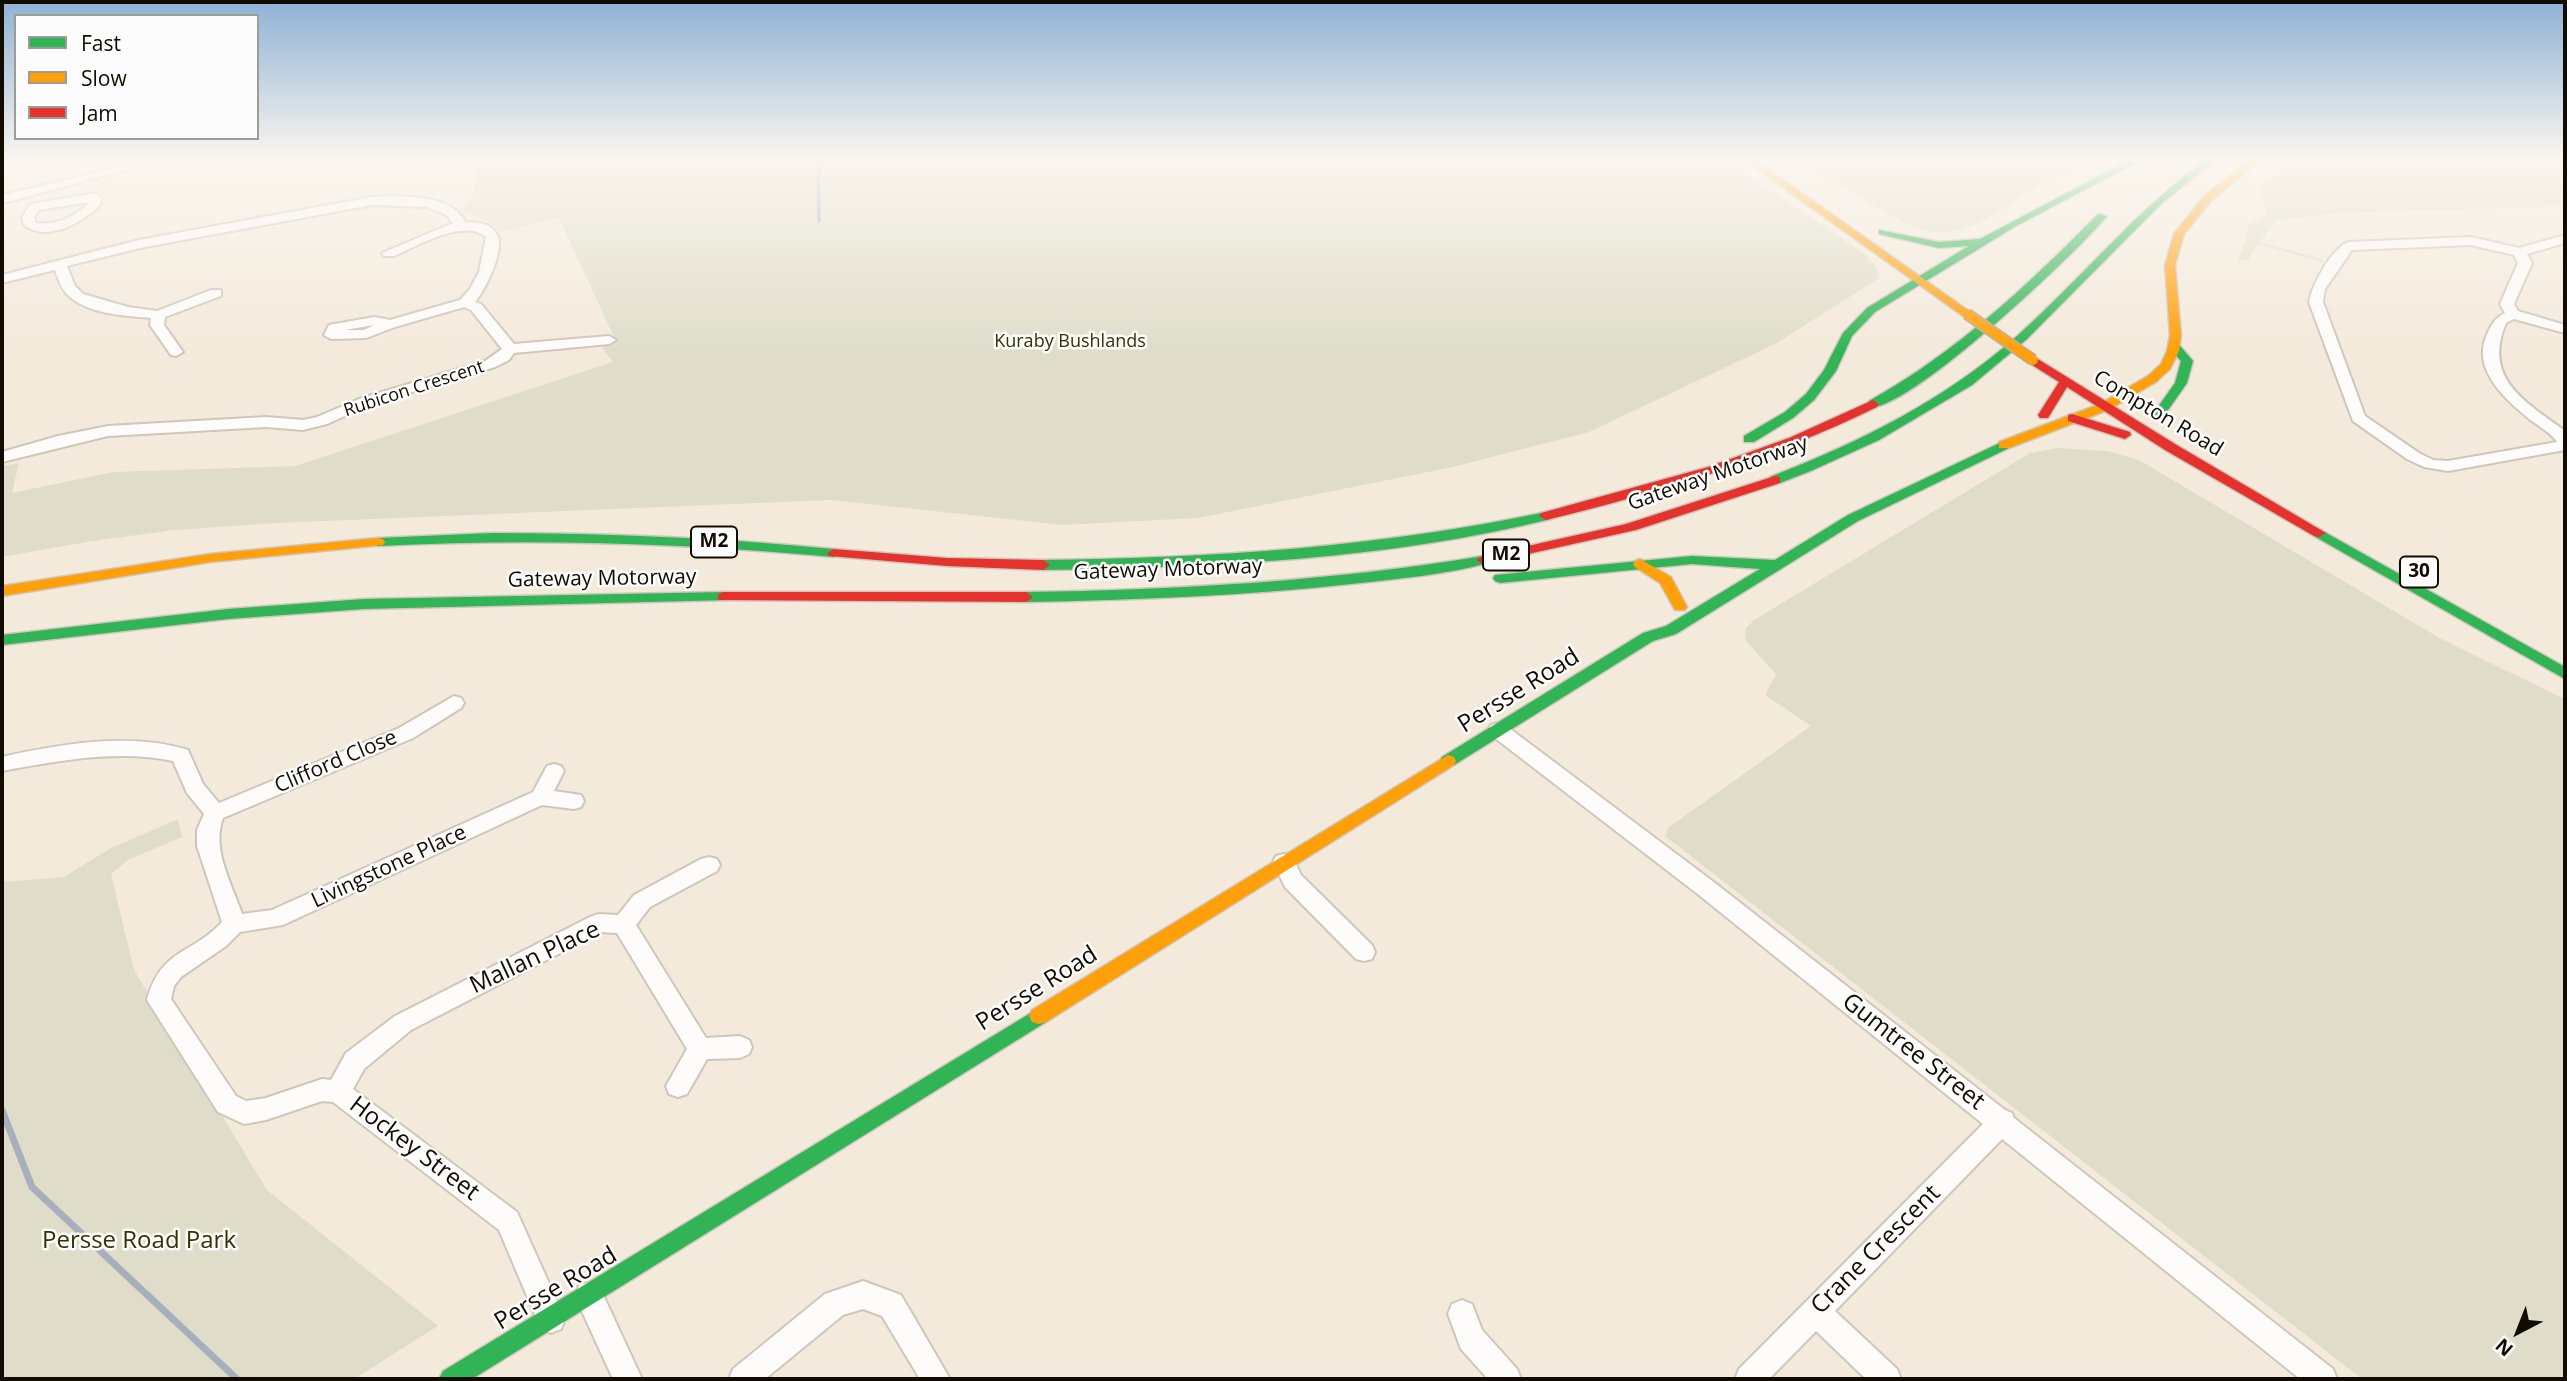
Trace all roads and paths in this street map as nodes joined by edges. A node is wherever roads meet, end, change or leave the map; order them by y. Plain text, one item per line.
1 (30, 223) edge
2 (60, 223) edge
3 (250, 223) edge
4 (1838, 223) edge
5 (2016, 223) edge
6 (2095, 223) edge
7 (2132, 223) edge
8 (2189, 223) edge
9 (459, 225) joint
10 (2565, 239) edge
11 (1981, 242) junction
12 (2519, 252) junction
13 (389, 253) dead end
14 (59, 264) junction
15 (1902, 269) junction
16 (1937, 269) junction
17 (2, 279) edge
18 (1920, 281) junction
19 (1956, 281) dead end
20 (216, 293) dead end
21 (1984, 300) dead end
22 (466, 303) junction
23 (1871, 310) junction
24 (2513, 314) junction
25 (158, 315) junction
26 (390, 324) dead end
27 (2565, 329) edge
28 (2038, 337) dead end
29 (609, 340) dead end
30 (2175, 348) junction
31 (510, 349) junction
32 (176, 352) dead end
33 (2065, 382) junction
34 (2118, 390) junction
35 (2098, 404) junction
36 (2045, 415) junction
37 (2157, 416) junction
38 (2072, 418) junction
39 (2175, 428) dead end
40 (2565, 444) edge
41 (2170, 447) junction
42 (2, 457) edge
43 (1835, 509) dead end
44 (1515, 524) junction
45 (2369, 542) dead end
46 (1772, 548) dead end
47 (1640, 564) junction
48 (1779, 564) junction
49 (1743, 565) junction
50 (1480, 580) dead end
51 (2, 591) edge
52 (707, 599) junction
53 (1679, 607) junction
54 (1168, 610) dead end
55 (2502, 619) dead end
56 (1648, 637) junction
57 (2, 640) edge
58 (2565, 674) edge
59 (454, 703) dead end
60 (1498, 730) junction
61 (2, 764) edge
62 (554, 771) dead end
63 (540, 797) junction
64 (574, 801) dead end
65 (215, 813) junction
66 (1284, 862) junction
67 (709, 865) dead end
68 (624, 923) junction
69 (234, 924) junction
70 (1364, 952) dead end
71 (740, 1047) dead end
72 (700, 1049) junction
73 (678, 1086) dead end
74 (338, 1091) junction
75 (2003, 1121) junction
76 (589, 1296) junction
77 (1815, 1311) junction
78 (1462, 1314) dead end
79 (551, 1319) junction
80 (451, 1379) edge
81 (628, 1379) edge
82 (743, 1379) edge
83 (936, 1379) edge
84 (1507, 1379) edge
85 (1749, 1379) edge
86 (1887, 1379) edge
87 (2323, 1379) edge

1 - 2 street
3 - 14 street
4 - 15 main road, Compton Road / 30
5 - 11 main road
6 - 44 main road, Gateway Motorway / M2
7 - 52 main road, Gateway Motorway / M2
8 - 30 main road
9 - 13 street
9 - 22 street
10 - 12 street
11 - 16 main road
11 - 16 main road
12 - 24 street
12 - 40 street
14 - 17 street
14 - 25 street
15 - 18 main road, Compton Road / 30
15 - 23 main road
16 - 18 main road
16 - 19 main road
18 - 23 main road
18 - 33 main road, Compton Road / 30, bridge
20 - 25 street
21 - 28 main road
22 - 26 street
22 - 31 street, Rubicon Crescent
23 - 44 main road
24 - 27 street
24 - 40 street
25 - 32 street
29 - 31 street
30 - 34 main road, Persse Road
30 - 37 main road
31 - 42 street, Rubicon Crescent
33 - 35 main road, Compton Road / 30
33 - 36 main road
34 - 35 main road, Persse Road
34 - 37 main road, Compton Road
35 - 36 main road, Persse Road
35 - 38 main road, Persse Road
35 - 41 main road, Compton Road / 30
36 - 43 main road, Persse Road
37 - 39 main road, Compton Road
38 - 41 main road
38 - 48 main road, Persse Road
41 - 58 main road, Compton Road / 30
44 - 51 main road, Gateway Motorway / M2
45 - 55 main road, 30
46 - 49 main road, Persse Road
47 - 49 main road
47 - 50 main road
47 - 53 main road
48 - 49 main road
48 - 56 main road, Persse Road
49 - 53 main road, Persse Road
52 - 54 main road
52 - 57 main road, Gateway Motorway / M2
53 - 56 main road, Persse Road
56 - 60 main road, Persse Road
59 - 65 street, Clifford Close
60 - 66 main road, Persse Road
60 - 75 street, Gumtree Street
61 - 65 street
62 - 63 street
63 - 64 street
63 - 69 street, Livingstone Place
65 - 69 street
66 - 70 street
66 - 76 main road, Persse Road
67 - 68 street
68 - 72 street, Mallan Place
68 - 74 street, Mallan Place
69 - 74 street, Hockey Street
71 - 72 street
72 - 73 street
74 - 79 street, Hockey Street
75 - 77 street, Crane Crescent
75 - 87 street, Gumtree Street
76 - 79 main road, Persse Road
76 - 81 street
77 - 85 street, Crane Crescent
77 - 86 street
78 - 84 street
79 - 80 main road, Persse Road
82 - 83 street

